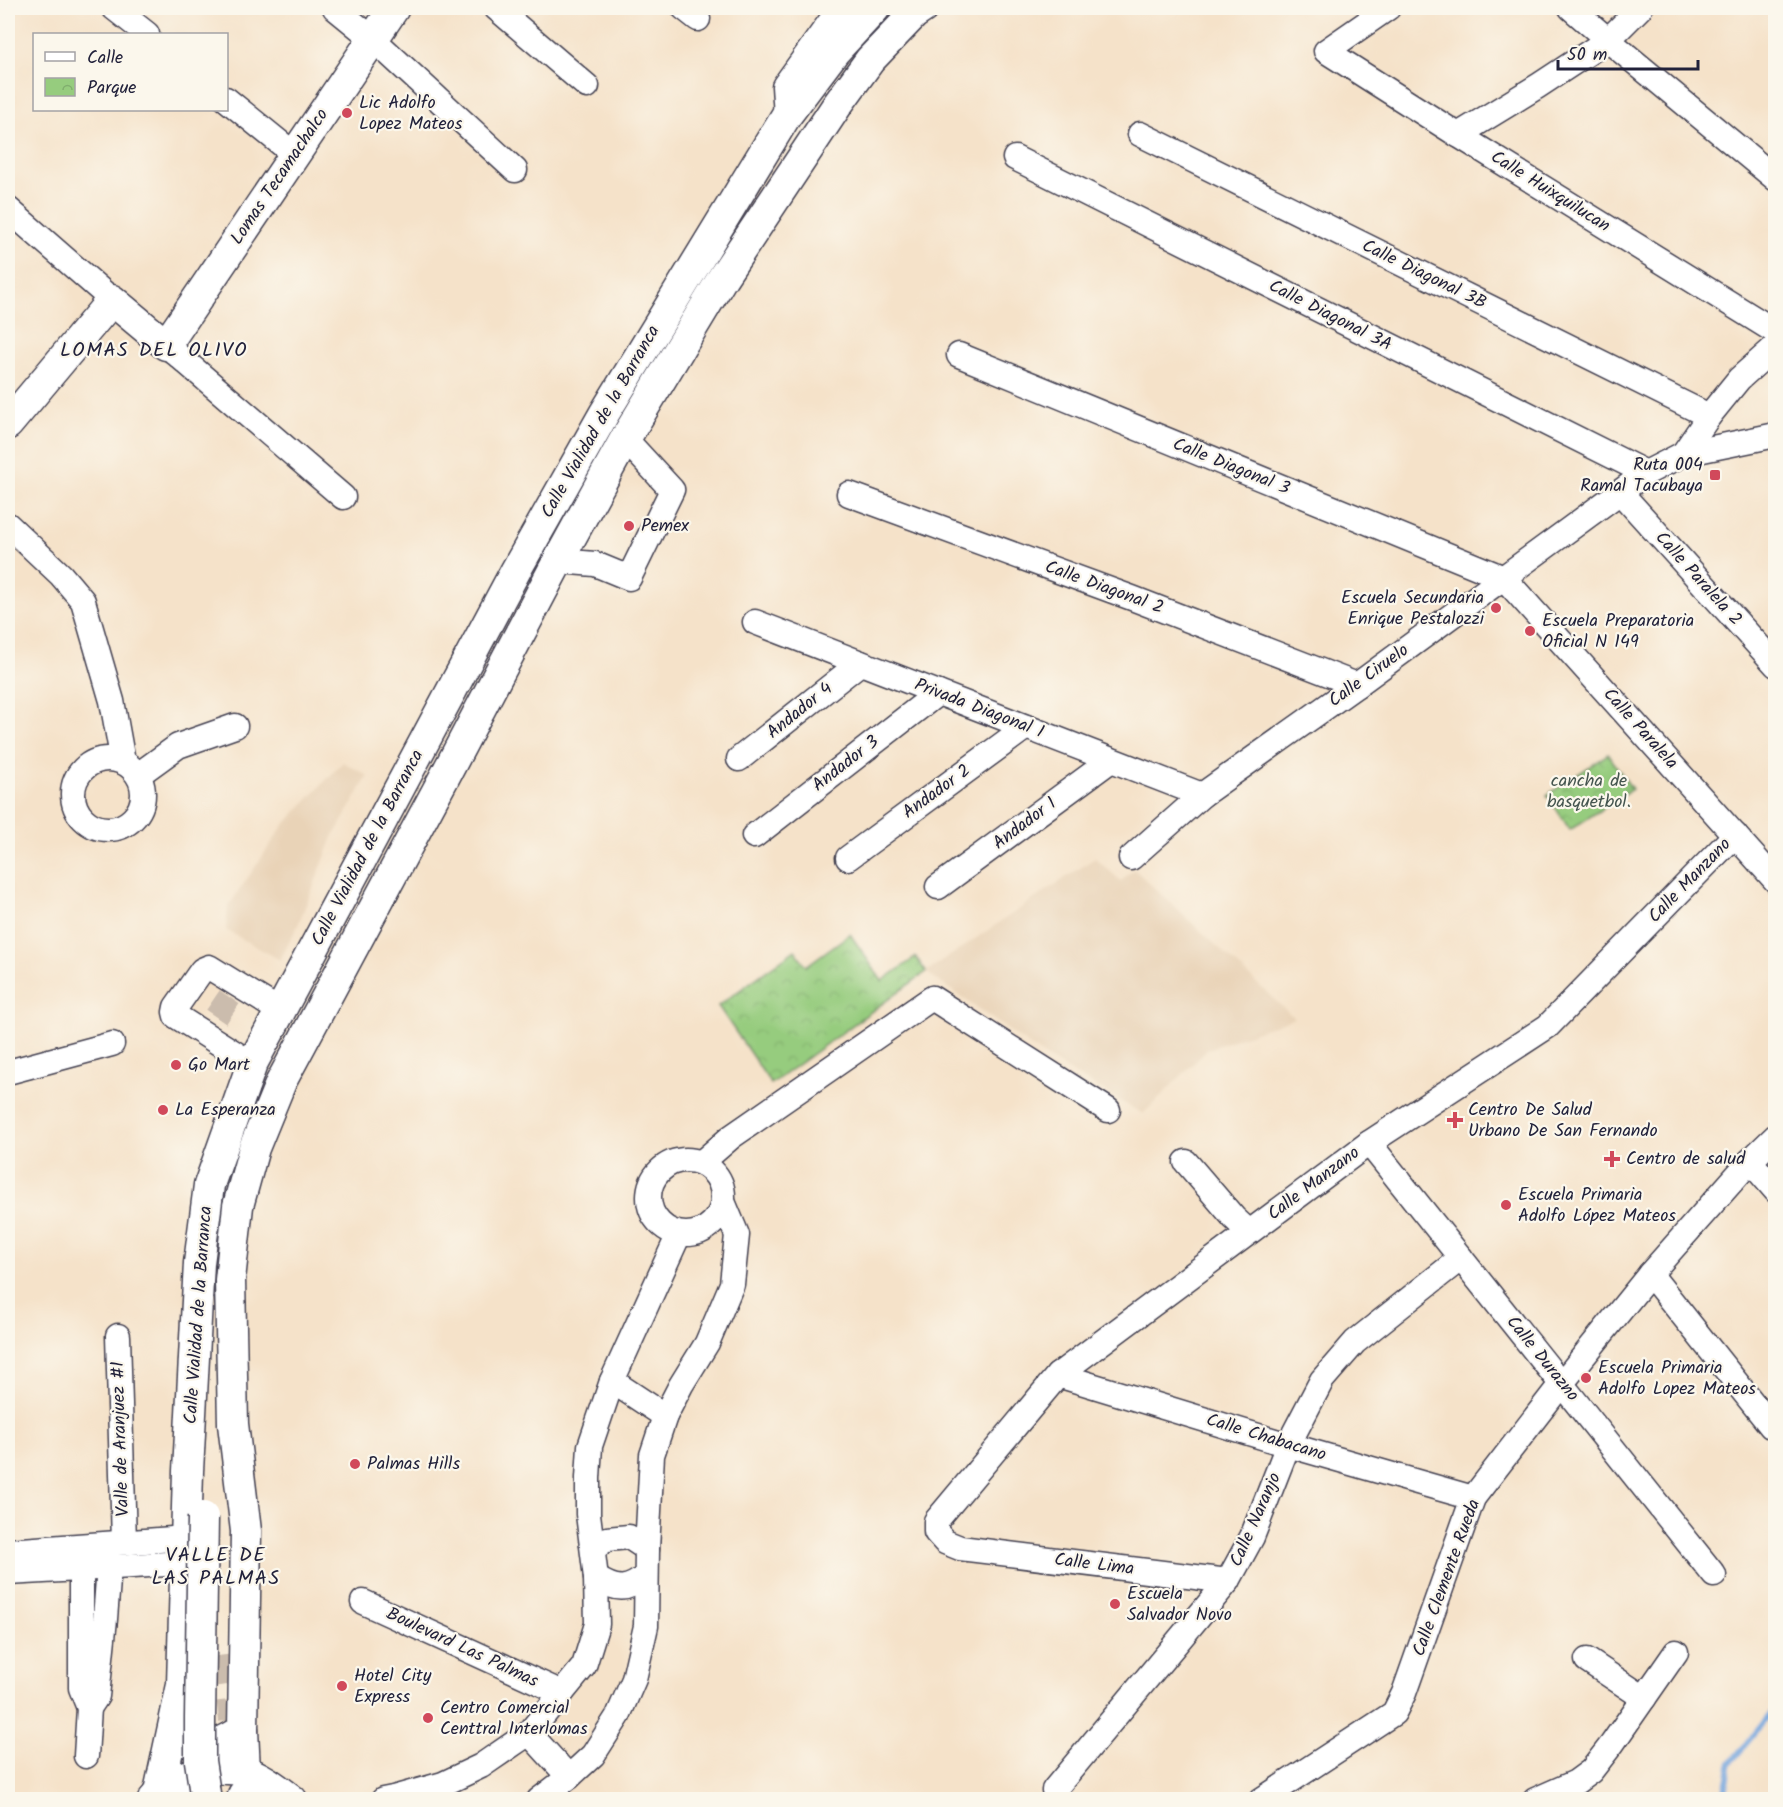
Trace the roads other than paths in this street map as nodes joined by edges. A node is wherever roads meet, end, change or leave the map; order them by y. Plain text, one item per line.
1 (114, 8) edge
2 (335, 8) edge
3 (394, 8) edge
4 (496, 8) edge
5 (840, 8) edge
6 (875, 8) edge
7 (923, 8) edge
8 (1388, 8) edge
9 (1571, 8) edge
10 (1640, 8) edge
11 (146, 33) edge
12 (373, 39) junction
13 (1608, 40) junction
14 (587, 86) dead end
15 (228, 101) edge
16 (786, 116) junction
17 (1140, 134) dead end
18 (1458, 135) junction
19 (295, 155) junction
20 (1015, 158) dead end
21 (514, 170) dead end
22 (1776, 179) edge
23 (8, 209) edge
24 (112, 300) junction
25 (1776, 332) edge
26 (166, 345) junction
27 (1776, 346) edge
28 (959, 355) dead end
29 (1709, 416) junction
30 (8, 424) edge
31 (1767, 436) edge
32 (625, 439) junction
33 (1683, 454) junction
34 (1776, 455) edge
35 (1646, 473) junction
36 (1620, 492) junction
37 (849, 494) dead end
38 (343, 497) dead end
39 (8, 525) edge
40 (558, 561) junction
41 (1503, 578) junction
42 (755, 622) dead end
43 (860, 663) junction
44 (1776, 665) edge
45 (1357, 685) junction
46 (938, 693) junction
47 (235, 726) dead end
48 (1026, 727) junction
49 (740, 759) dead end
50 (1111, 760) junction
51 (1202, 795) junction
52 (1735, 835) junction
53 (754, 836) dead end
54 (848, 858) dead end
55 (1131, 858) dead end
56 (1776, 881) edge
57 (939, 887) dead end
58 (280, 1011) junction
59 (112, 1044) dead end
60 (252, 1064) junction
61 (8, 1072) edge
62 (1108, 1110) dead end
63 (1776, 1136) edge
64 (1369, 1143) junction
65 (1750, 1161) junction
66 (1186, 1162) dead end
67 (702, 1163) junction
68 (1776, 1191) edge
69 (724, 1204) junction
70 (1249, 1232) junction
71 (679, 1234) junction
72 (1461, 1258) junction
73 (1650, 1274) junction
74 (117, 1336) dead end
75 (195, 1343) junction
76 (232, 1345) junction
77 (1058, 1375) junction
78 (612, 1381) junction
79 (1562, 1383) junction
80 (664, 1416) junction
81 (1771, 1426) dead end
82 (1288, 1445) junction
83 (1473, 1498) junction
84 (246, 1531) junction
85 (191, 1539) junction
86 (124, 1542) junction
87 (96, 1544) junction
88 (593, 1548) junction
89 (960, 1548) joint
90 (647, 1549) junction
91 (8, 1551) edge
92 (109, 1567) junction
93 (81, 1569) junction
94 (8, 1573) edge
95 (1714, 1575) dead end
96 (646, 1576) junction
97 (596, 1578) junction
98 (1228, 1581) junction
99 (363, 1602) dead end
100 (1676, 1652) dead end
101 (226, 1655) tunnel mouth
102 (1587, 1660) dead end
103 (562, 1693) junction
104 (1644, 1698) junction
105 (89, 1708) junction
106 (243, 1730) junction
107 (172, 1732) junction
108 (529, 1732) junction
109 (87, 1756) dead end
110 (569, 1777) junction
111 (244, 1788) edge
112 (1054, 1790) dead end
113 (156, 1796) edge
114 (206, 1800) edge
115 (292, 1800) edge
116 (383, 1800) edge
117 (539, 1800) edge
118 (1262, 1800) edge
119 (1535, 1800) edge

1 - 11 street
2 - 12 street
3 - 12 main road, Lomas Tecamachalco
4 - 14 street
5 - 16 street
6 - 16 main road, Calle Vialidad de la Barranca
7 - 32 main road, Calle Vialidad de la Barranca
8 - 18 street, Calle Huixquilucan
9 - 13 street
10 - 13 street
12 - 19 main road, Lomas Tecamachalco
12 - 21 street
13 - 18 street
13 - 22 street
15 - 19 street
16 - 58 main road, Calle Vialidad de la Barranca
17 - 29 street, Calle Diagonal 3B
18 - 25 street, Calle Huixquilucan
19 - 26 main road, Lomas Tecamachalco
20 - 35 street, Calle Diagonal 3A
23 - 24 street
24 - 26 main road
24 - 30 main road
26 - 38 street
27 - 29 street
28 - 41 street, Calle Diagonal 3
29 - 33 street
31 - 33 street
31 - 34 street
32 - 40 main road, Calle Vialidad de la Barranca
32 - 40 street
33 - 35 street, Calle Ciruelo
35 - 36 street, Calle Ciruelo
36 - 41 street, Calle Ciruelo
36 - 44 street, Calle Paralela 2
37 - 45 street, Calle Diagonal 2
39 - 47 street
40 - 76 main road, Calle Vialidad de la Barranca
41 - 45 street, Calle Ciruelo
41 - 52 street, Calle Paralela
42 - 43 street, Privada Diagonal 1
43 - 46 street, Privada Diagonal 1
43 - 49 street, Andador 4
45 - 51 street, Calle Ciruelo
46 - 48 street, Privada Diagonal 1
46 - 53 street, Andador 3
48 - 50 street, Privada Diagonal 1
48 - 54 street, Andador 2
50 - 51 street, Privada Diagonal 1
50 - 57 street, Andador 1
51 - 55 street, Calle Ciruelo
52 - 56 street, Calle Paralela
52 - 64 street, Calle Manzano
58 - 60 main road, Calle Vialidad de la Barranca
58 - 60 street
59 - 61 street
60 - 75 main road, Calle Vialidad de la Barranca
62 - 67 street
63 - 65 street, Calle Clemente Rueda
64 - 70 street, Calle Manzano
64 - 72 street, Calle Durazno
65 - 68 street
65 - 73 street, Calle Clemente Rueda
66 - 70 street
67 - 69 street
67 - 71 street
69 - 71 street
69 - 80 street
70 - 77 street, Calle Manzano
71 - 78 street, Boulevard Las Palmas
72 - 79 street, Calle Durazno
72 - 82 street, Calle Naranjo
73 - 79 street, Calle Clemente Rueda
73 - 81 street
74 - 86 street, Valle de Aranjuez #1
75 - 76 main road
75 - 85 main road, Calle Vialidad de la Barranca
76 - 84 main road, Calle Vialidad de la Barranca
77 - 82 street, Calle Chabacano
77 - 89 street, Calle Manzano
78 - 80 street
78 - 88 street, Boulevard Las Palmas
79 - 83 street, Calle Clemente Rueda
79 - 95 street, Calle Durazno
80 - 90 street
82 - 83 street, Calle Chabacano
82 - 98 street, Calle Naranjo
83 - 118 street, Calle Clemente Rueda
84 - 101 main road
84 - 106 main road, Calle Vialidad de la Barranca
85 - 86 street
85 - 92 street
85 - 107 main road
85 - 114 main road, bridge
86 - 87 street
87 - 91 street
87 - 92 street
88 - 90 street
88 - 97 street, Boulevard Las Palmas
89 - 98 street, Calle Lima
90 - 96 street
92 - 93 street
92 - 105 street
93 - 94 street
93 - 105 street
96 - 97 street
96 - 110 street
97 - 103 street, Boulevard Las Palmas
98 - 112 street, Calle Naranjo
99 - 103 street, Boulevard Las Palmas
100 - 104 street
102 - 104 street
103 - 108 street, Boulevard Las Palmas
104 - 119 street
105 - 109 street
106 - 107 main road
106 - 111 main road, Calle Vialidad de la Barranca
107 - 113 main road
108 - 110 street
108 - 116 street, Boulevard Las Palmas
110 - 117 street
111 - 113 main road
111 - 115 main road

